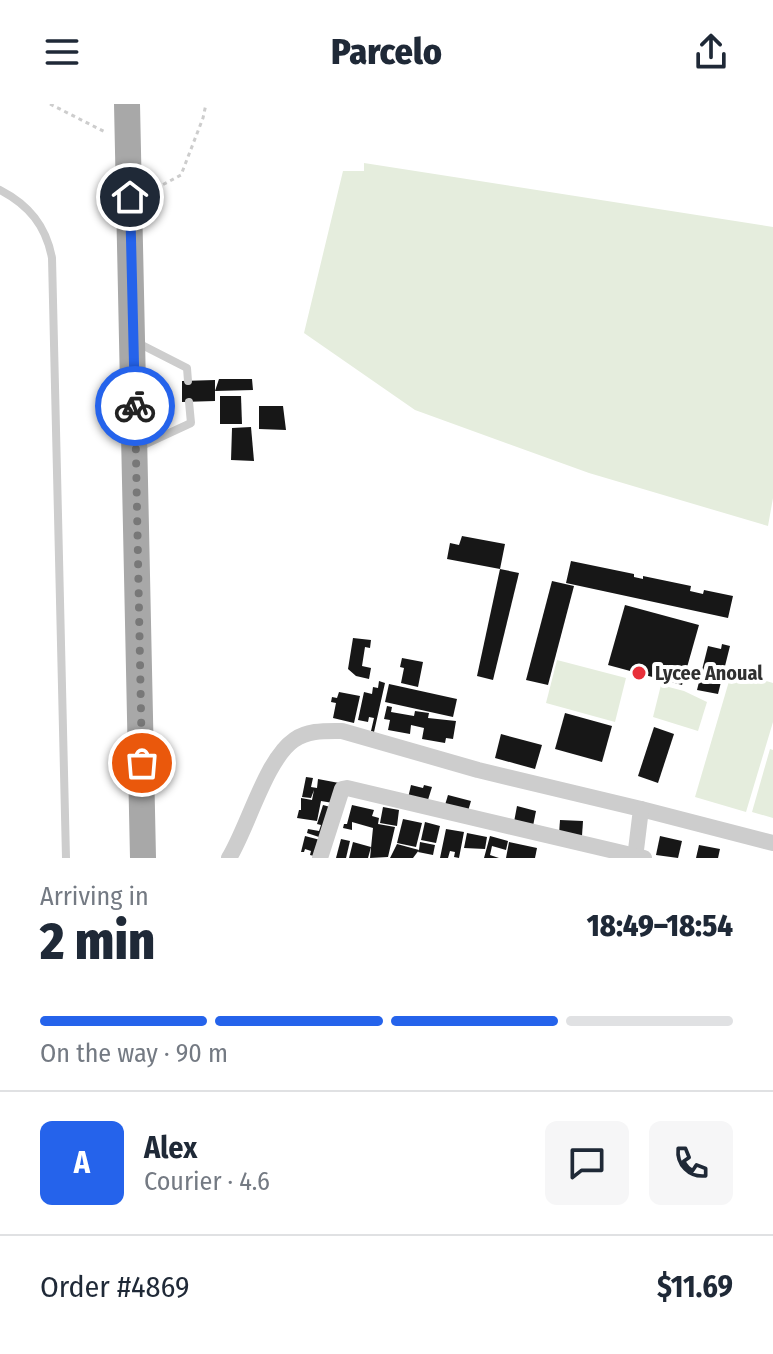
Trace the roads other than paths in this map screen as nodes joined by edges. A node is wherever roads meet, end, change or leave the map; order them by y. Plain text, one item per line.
1 (127, 104) edge
2 (0, 190) edge
3 (132, 340) junction
4 (188, 381) dead end
5 (189, 402) dead end
6 (137, 448) junction
7 (641, 809) junction
8 (773, 843) edge
9 (638, 857) edge
10 (66, 858) edge
11 (143, 858) edge
12 (229, 858) edge
13 (320, 858) edge

1 - 3 main road
2 - 10 lane
3 - 4 lane
3 - 6 main road
5 - 6 lane
6 - 11 main road
7 - 8 street
7 - 9 street
7 - 12 street
9 - 13 street

